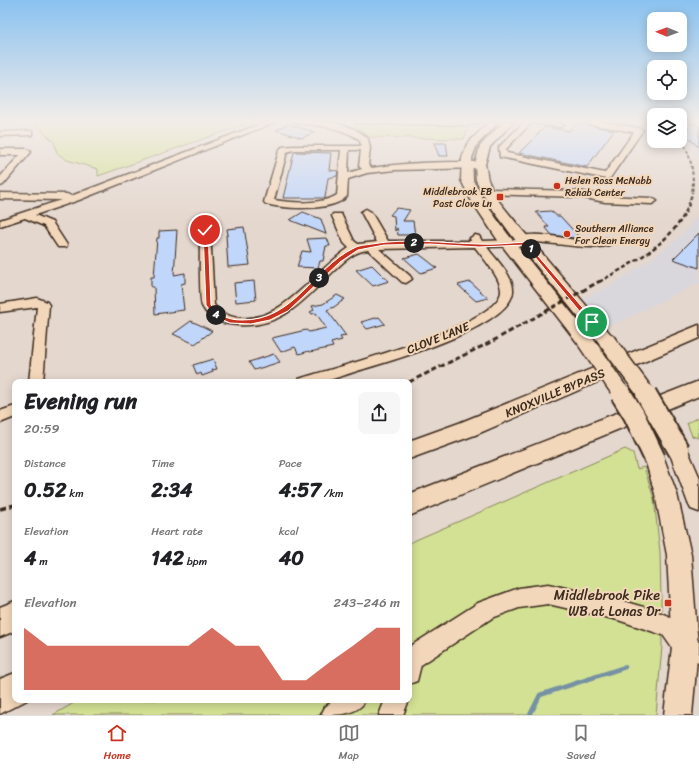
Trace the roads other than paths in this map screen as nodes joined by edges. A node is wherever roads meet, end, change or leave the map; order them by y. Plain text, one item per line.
1 (25, 154) edge
2 (188, 154) edge
3 (282, 154) edge
4 (344, 154) edge
5 (365, 154) edge
6 (469, 154) edge
7 (483, 154) edge
8 (503, 154) edge
9 (622, 154) edge
10 (466, 165) junction
11 (481, 166) junction
12 (367, 170) junction
13 (343, 177) junction
14 (521, 181) dead end
15 (0, 183) edge
16 (488, 192) junction
17 (0, 196) edge
18 (526, 197) junction
19 (76, 198) junction
20 (652, 201) dead end
21 (366, 212) dead end
22 (26, 214) junction
23 (337, 216) dead end
24 (0, 223) edge
25 (205, 230) dead end
26 (522, 239) junction
27 (505, 240) junction
28 (477, 242) junction
29 (608, 242) dead end
30 (384, 244) junction
31 (62, 245) dead end
32 (370, 246) junction
33 (356, 248) junction
34 (406, 279) dead end
35 (0, 308) edge
36 (699, 331) edge
37 (36, 379) edge
38 (314, 379) edge
39 (699, 388) edge
40 (12, 412) edge
41 (0, 417) edge
42 (412, 449) edge
43 (699, 503) edge
44 (412, 504) edge
45 (12, 617) edge
46 (0, 622) edge
47 (692, 650) edge
48 (412, 662) edge
49 (12, 691) edge
50 (0, 697) edge
51 (350, 703) edge
52 (396, 703) edge
53 (333, 715) edge
54 (391, 715) edge
55 (678, 715) edge

1 - 15 street
2 - 19 street
3 - 13 street
4 - 13 street
5 - 12 street
6 - 10 main road
7 - 11 main road
8 - 9 street
10 - 11 street
10 - 12 street
10 - 27 main road
11 - 16 main road
12 - 13 street
14 - 18 street
16 - 18 street
16 - 26 main road
17 - 19 street
18 - 20 street
19 - 22 street
21 - 30 street
22 - 24 street
22 - 31 street
23 - 33 street
25 - 33 street
26 - 27 street
26 - 29 street
26 - 43 main road, bridge
27 - 28 street
27 - 47 main road, bridge
28 - 30 street
28 - 38 street, CLOVE LANE
30 - 32 street
32 - 33 street
32 - 34 street
35 - 37 street
36 - 42 highway, KNOXVILLE BYPASS
39 - 44 highway
40 - 41 street
45 - 46 highway
47 - 48 street
47 - 55 main road
49 - 50 highway
51 - 53 street
52 - 54 street

